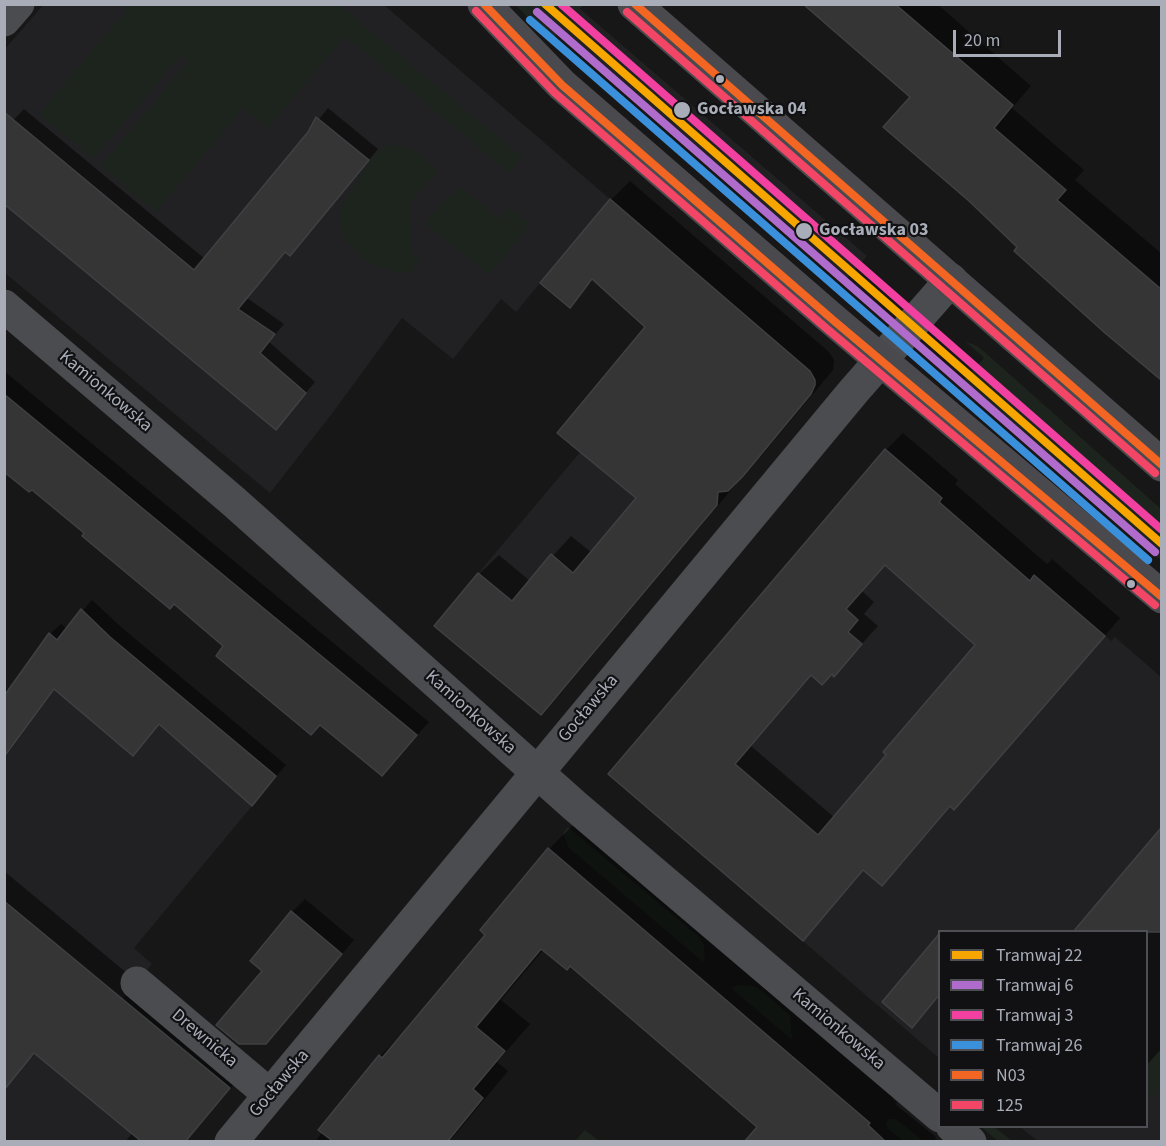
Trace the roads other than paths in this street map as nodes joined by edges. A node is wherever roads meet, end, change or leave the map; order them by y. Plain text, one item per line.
1 (18, 4) edge
2 (484, 4) edge
3 (634, 4) edge
4 (4, 20) edge
5 (951, 280) junction
6 (4, 306) edge
7 (880, 360) junction
8 (1161, 465) edge
9 (1161, 597) edge
10 (537, 772) junction
11 (137, 983) dead end
12 (270, 1095) junction
13 (938, 1115) edge
14 (954, 1128) edge
15 (231, 1142) edge
16 (970, 1142) edge

1 - 4 street
2 - 7 main road
3 - 5 main road
5 - 7 street, Gocławska
5 - 8 main road
6 - 10 street, Kamionkowska
7 - 9 main road
7 - 10 street, Gocławska
10 - 12 street, Gocławska
10 - 13 street, Kamionkowska
11 - 12 street, Drewnicka
12 - 15 street, Gocławska
14 - 16 street

